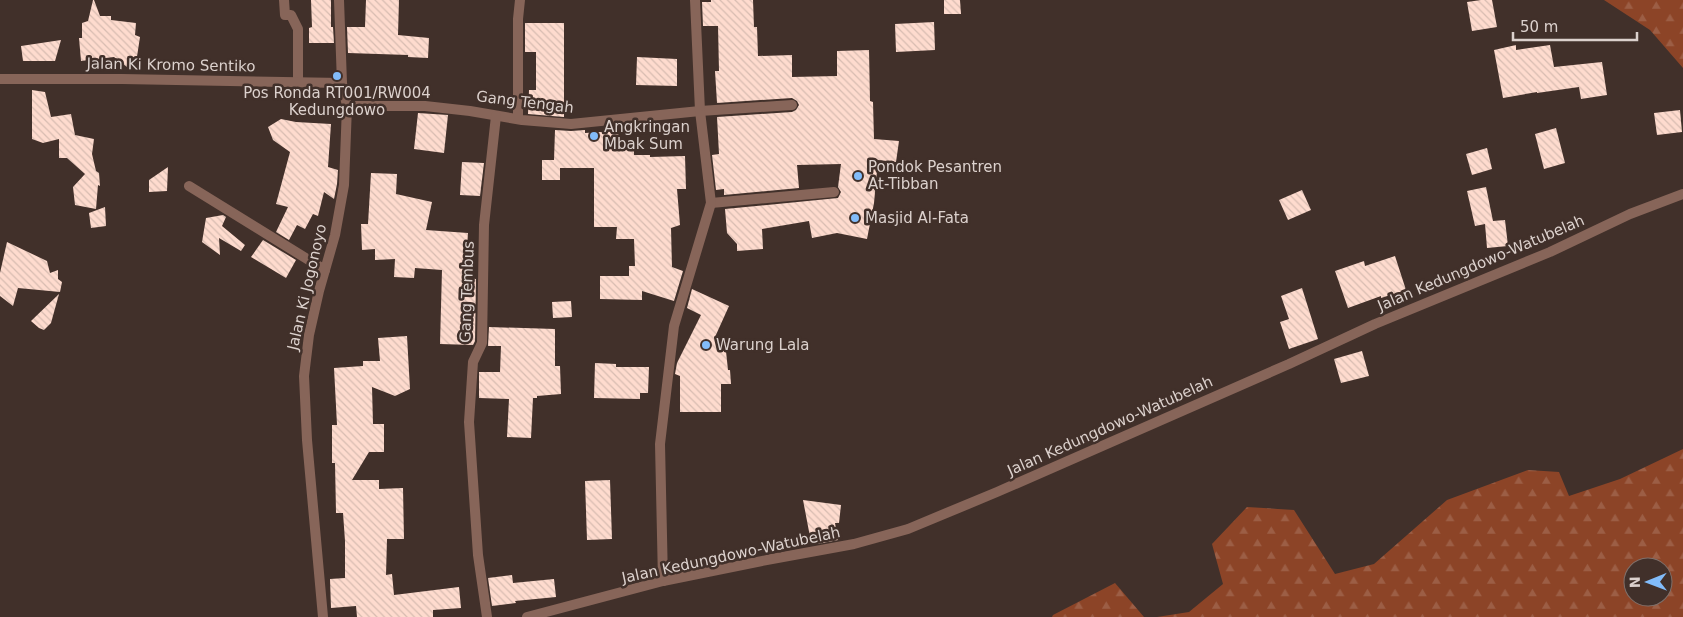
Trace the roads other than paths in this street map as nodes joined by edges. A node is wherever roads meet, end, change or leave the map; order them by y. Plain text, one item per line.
1 (284, 0) edge
2 (339, 0) edge
3 (520, 0) edge
4 (695, 0) edge
5 (0, 79) edge
6 (298, 82) junction
7 (342, 83) junction
8 (792, 105) dead end
9 (347, 106) junction
10 (700, 111) junction
11 (496, 116) junction
12 (518, 119) junction
13 (189, 186) dead end
14 (834, 192) dead end
15 (1683, 194) edge
16 (711, 203) junction
17 (325, 270) junction
18 (663, 581) junction
19 (323, 617) edge
20 (486, 617) edge
21 (527, 617) edge

1 - 6 street
2 - 7 street, Jalan Ki Jogonoyo
3 - 12 street
4 - 10 street
5 - 6 street, Jalan Ki Kromo Sentiko
6 - 7 street, Jalan Ki Kromo Sentiko
7 - 9 street, Jalan Ki Jogonoyo
8 - 10 street, Gang Tengah
9 - 11 street, Gang Tengah
9 - 17 street, Jalan Ki Jogonoyo
10 - 12 street, Gang Tengah
10 - 16 street
11 - 12 street, Gang Tengah
11 - 20 street, Gang Tembus
13 - 17 street
14 - 16 street
15 - 18 street, Jalan Kedungdowo-Watubelah
16 - 18 street
17 - 19 street, Jalan Ki Jogonoyo
18 - 21 street, Jalan Kedungdowo-Watubelah

